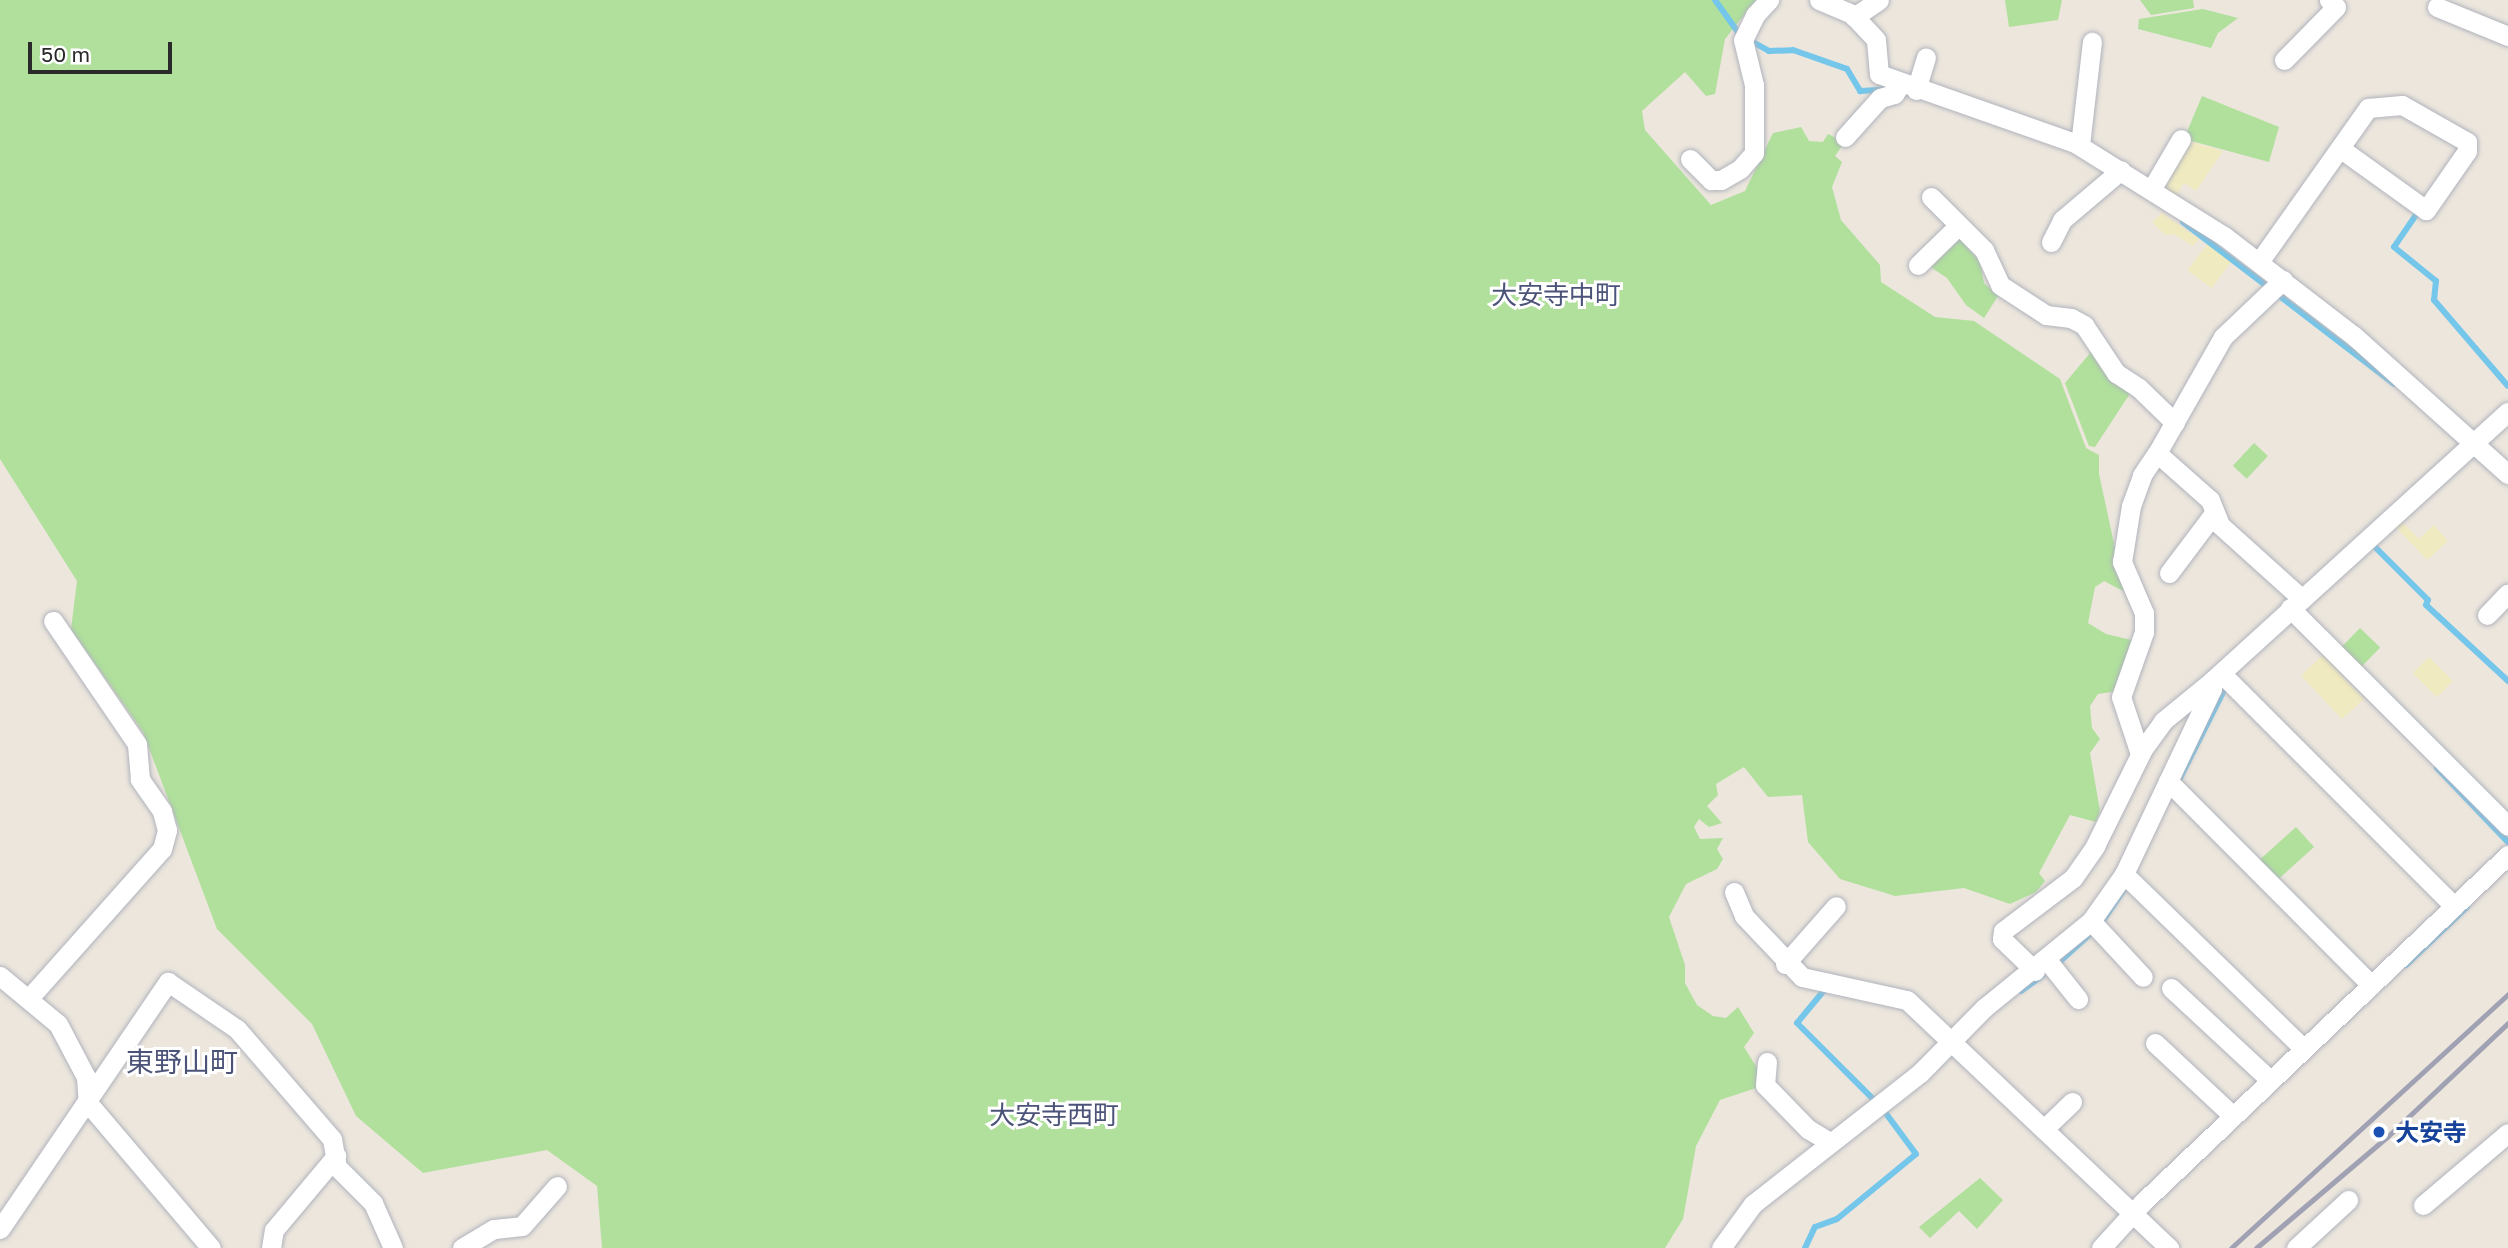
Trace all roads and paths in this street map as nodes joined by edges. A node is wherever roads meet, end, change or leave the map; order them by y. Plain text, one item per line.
1 (1769, 0) edge
2 (1819, 0) edge
3 (1879, 0) edge
4 (2329, 0) edge
5 (2437, 8) dead end
6 (1854, 17) junction
7 (2508, 36) edge
8 (2092, 42) dead end
9 (1926, 57) dead end
10 (2284, 60) dead end
11 (1902, 89) junction
12 (1845, 137) dead end
13 (2181, 139) dead end
14 (2080, 145) junction
15 (2341, 149) junction
16 (1690, 159) dead end
17 (2117, 174) junction
18 (2151, 190) junction
19 (1931, 197) dead end
20 (1957, 227) junction
21 (2051, 242) dead end
22 (2259, 262) junction
23 (1917, 264) dead end
24 (2277, 286) junction
25 (2508, 412) edge
26 (2175, 423) junction
27 (2471, 446) junction
28 (2157, 453) junction
29 (2508, 474) edge
30 (2215, 512) junction
31 (2169, 573) dead end
32 (2508, 593) edge
33 (2296, 609) junction
34 (2487, 615) dead end
35 (53, 621) dead end
36 (2222, 678) junction
37 (2140, 754) junction
38 (2173, 786) junction
39 (2508, 826) edge
40 (2508, 855) edge
41 (2128, 878) junction
42 (1734, 892) dead end
43 (1836, 906) dead end
44 (2454, 906) junction
45 (2095, 925) junction
46 (1785, 964) junction
47 (2047, 967) junction
48 (0, 976) edge
49 (2143, 977) dead end
50 (2371, 985) junction
51 (2171, 988) dead end
52 (30, 998) junction
53 (2078, 999) dead end
54 (1951, 1042) junction
55 (2155, 1042) dead end
56 (2303, 1048) junction
57 (1767, 1062) dead end
58 (2270, 1080) junction
59 (2072, 1102) dead end
60 (88, 1103) junction
61 (2233, 1116) junction
62 (2044, 1129) junction
63 (2506, 1138) edge
64 (1828, 1142) junction
65 (336, 1156) junction
66 (557, 1186) dead end
67 (2348, 1200) dead end
68 (2423, 1205) dead end
69 (2133, 1213) junction
70 (0, 1229) edge
71 (211, 1248) edge
72 (271, 1248) edge
73 (393, 1248) edge
74 (462, 1248) edge
75 (1721, 1248) edge
76 (2101, 1248) edge
77 (2169, 1248) edge
78 (2296, 1248) edge

1 - 16 street
2 - 6 street
3 - 6 street
4 - 10 street
5 - 7 street
6 - 11 street
8 - 14 street
9 - 11 street
11 - 12 street
11 - 14 street
13 - 18 street
14 - 17 street
15 - 15 street
15 - 22 street
17 - 18 street
17 - 21 street
18 - 22 street
19 - 20 street
20 - 23 street
20 - 26 street
22 - 24 street
24 - 26 street
24 - 27 street
25 - 27 street
26 - 28 street
27 - 29 street
27 - 33 street
28 - 30 street
28 - 37 street
30 - 31 street
30 - 33 street
32 - 34 street
33 - 36 street
33 - 39 street
35 - 52 street
36 - 37 street
36 - 38 street
36 - 44 street
37 - 47 street
38 - 41 street
38 - 50 street
40 - 44 street
41 - 45 street
41 - 56 street
42 - 46 street
43 - 46 street
44 - 50 street
45 - 47 street
45 - 49 street
46 - 54 street
47 - 53 street
47 - 54 street
48 - 52 street
50 - 56 street
51 - 58 street
52 - 60 street
54 - 62 street
54 - 64 street
55 - 61 street
56 - 58 street
57 - 64 street
58 - 61 street
59 - 62 street
60 - 65 street
60 - 70 street
60 - 71 street
61 - 69 street
62 - 69 street
63 - 68 street
64 - 75 street
65 - 72 street
65 - 73 street
66 - 74 street
67 - 78 street
69 - 76 street
69 - 77 street

